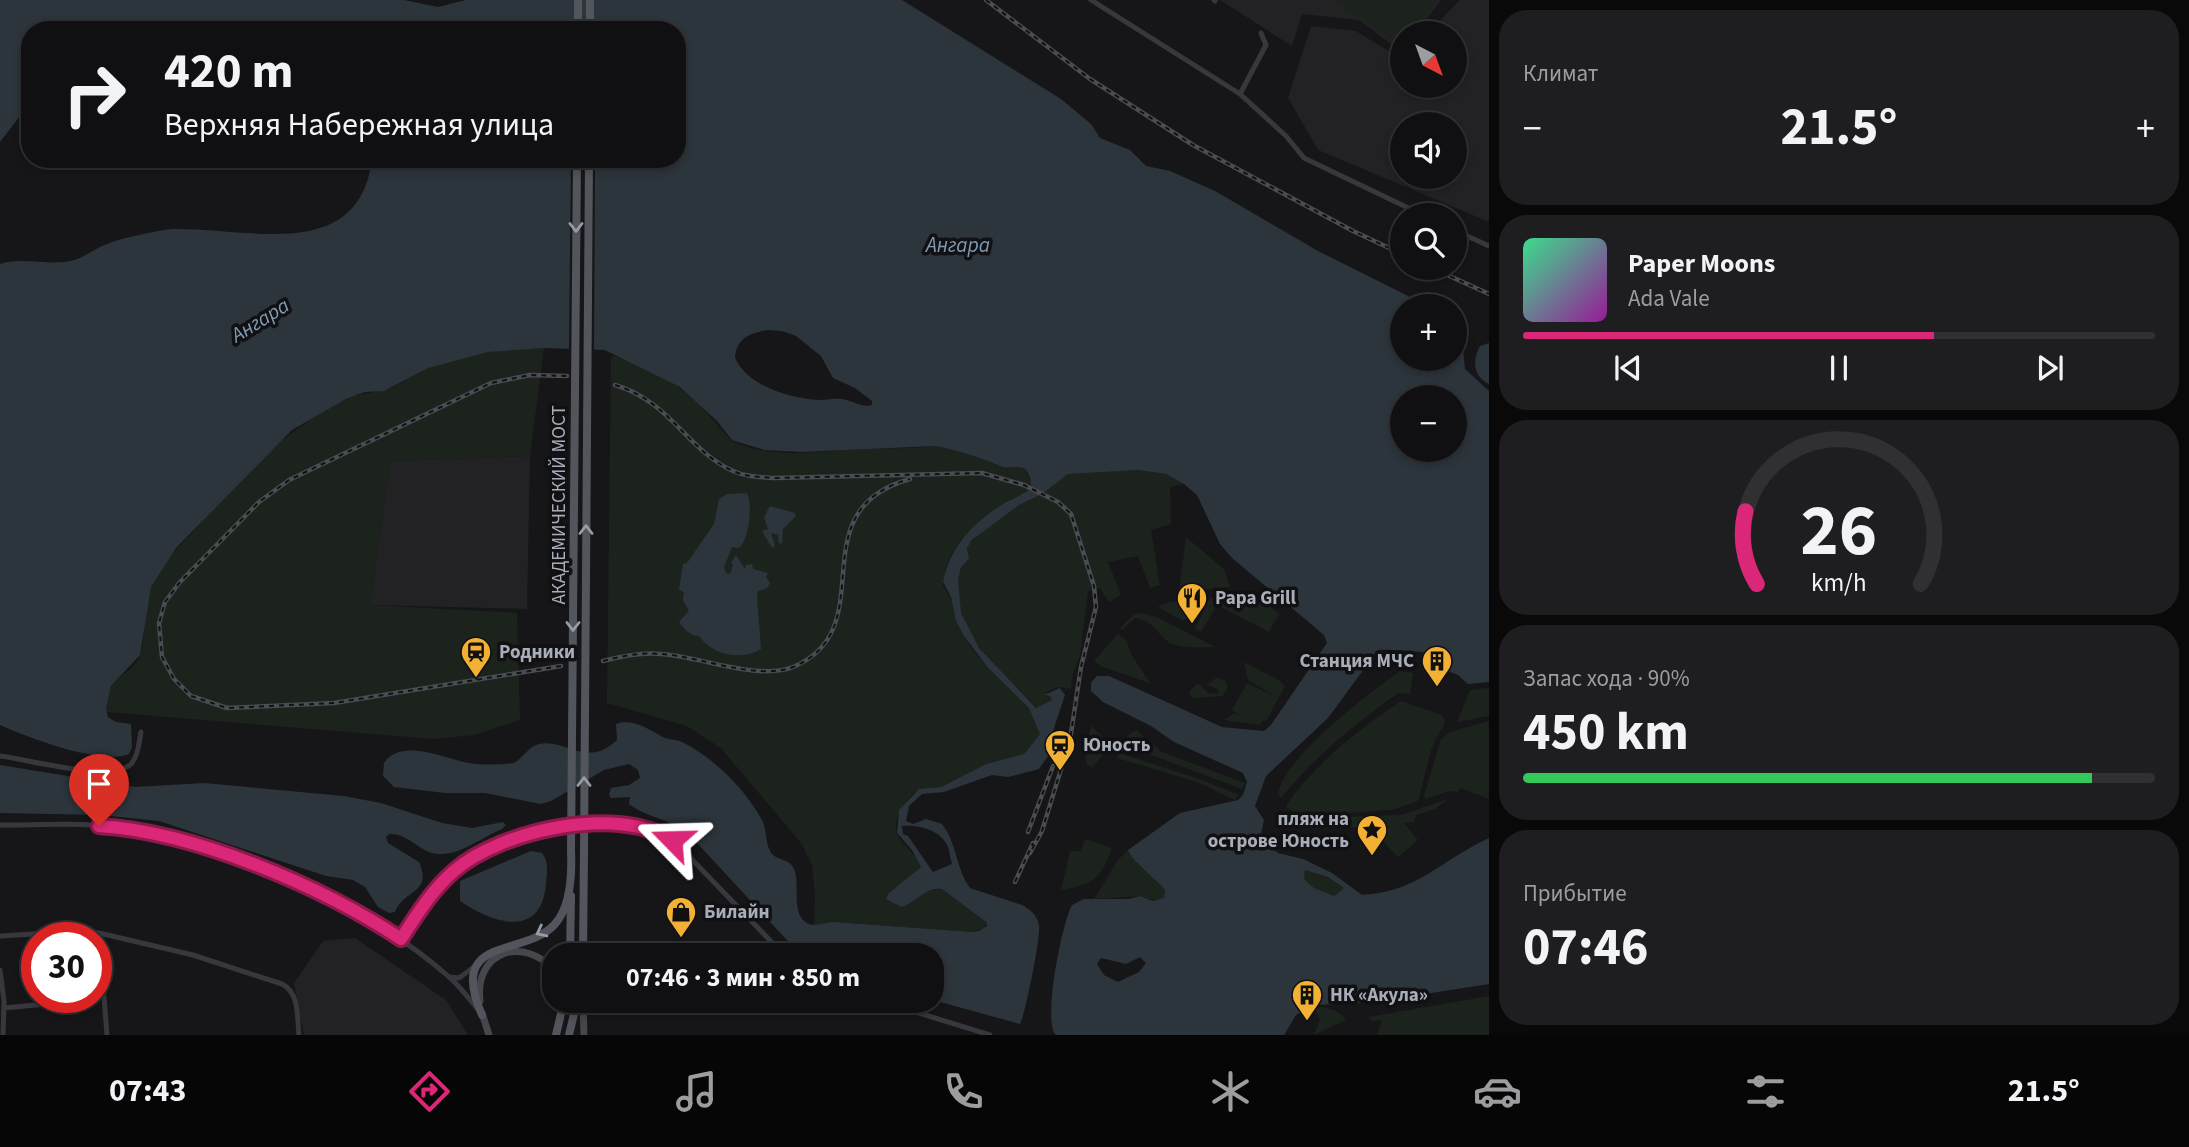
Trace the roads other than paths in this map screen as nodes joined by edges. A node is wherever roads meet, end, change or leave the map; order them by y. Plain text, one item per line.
1 (578, 0) edge
2 (590, 0) edge
3 (1091, 0) edge
4 (578, 21) edge
5 (590, 21) edge
6 (1261, 33) dead end
7 (1240, 94) junction
8 (577, 168) edge
9 (589, 168) edge
10 (1398, 203) edge
11 (1467, 236) edge
12 (1489, 246) edge
13 (141, 732) dead end
14 (0, 756) edge
15 (0, 825) edge
16 (570, 875) junction
17 (21, 935) edge
18 (0, 936) edge
19 (112, 936) edge
20 (401, 939) junction
21 (570, 943) edge
22 (583, 943) edge
23 (773, 943) edge
24 (542, 960) edge
25 (479, 963) junction
26 (0, 970) edge
27 (450, 977) junction
28 (21, 1006) edge
29 (4, 1007) junction
30 (105, 1013) edge
31 (561, 1013) edge
32 (574, 1013) edge
33 (583, 1013) edge
34 (919, 1013) edge
35 (482, 1014) junction
36 (3, 1035) edge
37 (107, 1035) edge
38 (299, 1035) edge
39 (489, 1035) edge
40 (556, 1035) edge
41 (569, 1035) edge
42 (584, 1035) edge
43 (990, 1035) edge

1 - 4 main road
2 - 5 main road
3 - 7 street
6 - 7 street
7 - 10 street
8 -> 16 main road, АКАДЕМИЧЕСКИЙ МОСТ, bridge
22 -> 9 main road, АКАДЕМИЧЕСКИЙ МОСТ, bridge
11 - 12 street
13 - 14 street
15 - 20 street
16 - 21 main road
16 -> 25 main road
17 - 18 street
19 - 38 street
20 - 23 street
20 - 27 street
24 - 35 main road
25 - 27 street
25 - 35 main road
26 - 29 street
27 - 35 street
28 - 29 street
29 - 36 street
30 - 37 street
31 - 40 main road
32 - 41 main road
33 - 42 main road
34 - 43 street
35 - 39 main road

